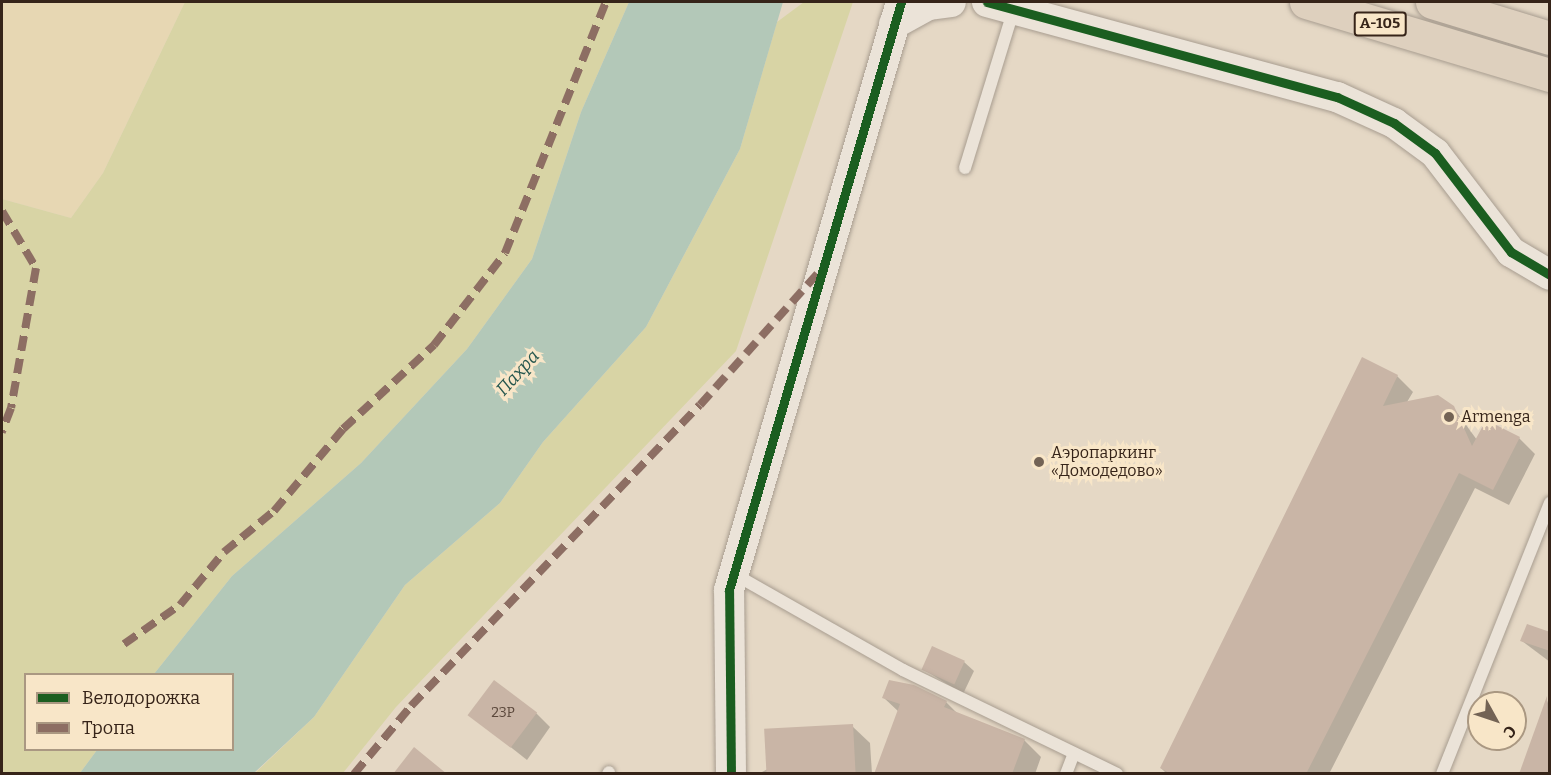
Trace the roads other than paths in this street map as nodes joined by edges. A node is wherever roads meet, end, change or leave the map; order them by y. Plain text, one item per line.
1 (951, 2) edge
2 (1306, 2) edge
3 (1432, 2) edge
4 (1001, 5) edge
5 (897, 13) edge
6 (1550, 38) edge
7 (1550, 75) edge
8 (965, 168) dead end
9 (1550, 275) edge
10 (1550, 503) edge
11 (734, 574) junction
12 (1074, 753) junction
13 (731, 774) edge
14 (1066, 774) edge
15 (1117, 774) edge
16 (1442, 774) edge

1 - 5 street
2 - 7 highway, А-105
3 - 6 highway
4 - 8 lane
4 - 9 street
5 - 11 street
10 - 16 lane
11 - 12 lane
11 - 13 street
12 - 14 lane
12 - 15 lane

